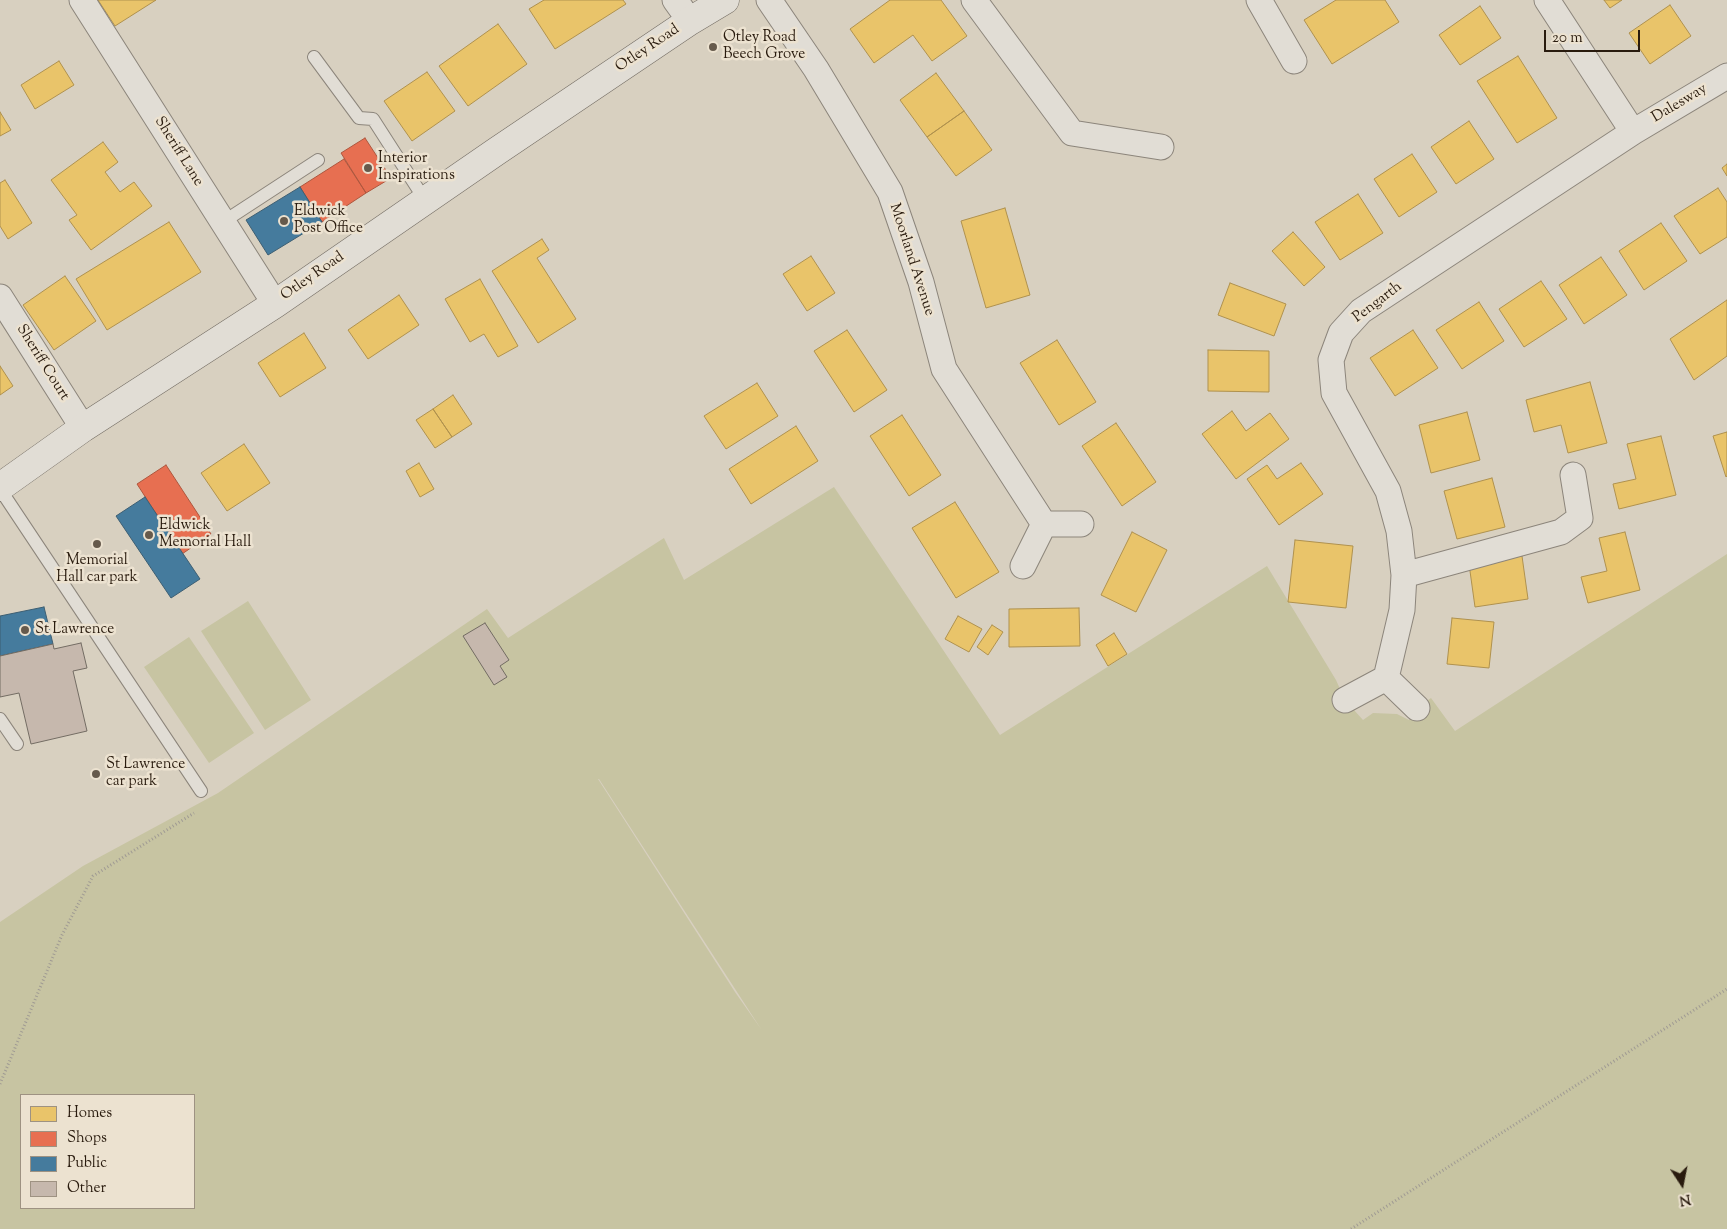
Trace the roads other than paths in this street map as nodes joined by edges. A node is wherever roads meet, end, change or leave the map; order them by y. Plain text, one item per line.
1 (82, 0) edge
2 (725, 0) edge
3 (769, 0) edge
4 (974, 0) edge
5 (1259, 0) edge
6 (1547, 0) edge
7 (683, 10) edge
8 (314, 56) dead end
9 (1294, 61) dead end
10 (1727, 76) edge
11 (1632, 132) junction
12 (1161, 147) dead end
13 (318, 160) dead end
14 (425, 200) junction
15 (223, 222) junction
16 (0, 297) edge
17 (275, 304) junction
18 (83, 428) junction
19 (1573, 476) dead end
20 (0, 488) edge
21 (1044, 524) junction
22 (1081, 524) dead end
23 (1023, 566) dead end
24 (1404, 575) junction
25 (1386, 678) junction
26 (1345, 700) dead end
27 (1417, 708) dead end
28 (0, 719) edge
29 (17, 744) dead end
30 (201, 791) road end

1 - 15 street, Sheriff Lane
2 - 7 street, Otley Road
3 - 21 street, Moorland Avenue
4 - 12 street
5 - 9 street
6 - 11 street
7 - 14 street, Otley Road
8 - 14 lane
10 - 11 street, Dalesway
11 - 24 street, Pengarth
13 - 15 lane
14 - 17 street, Otley Road
15 - 17 street, Sheriff Lane
16 - 18 street, Sheriff Court
17 - 18 street, Otley Road
18 - 20 street, Otley Road
19 - 24 street
20 - 30 lane
21 - 22 street
21 - 23 street
24 - 25 street, Pengarth
25 - 26 street
25 - 27 street
28 - 29 lane

